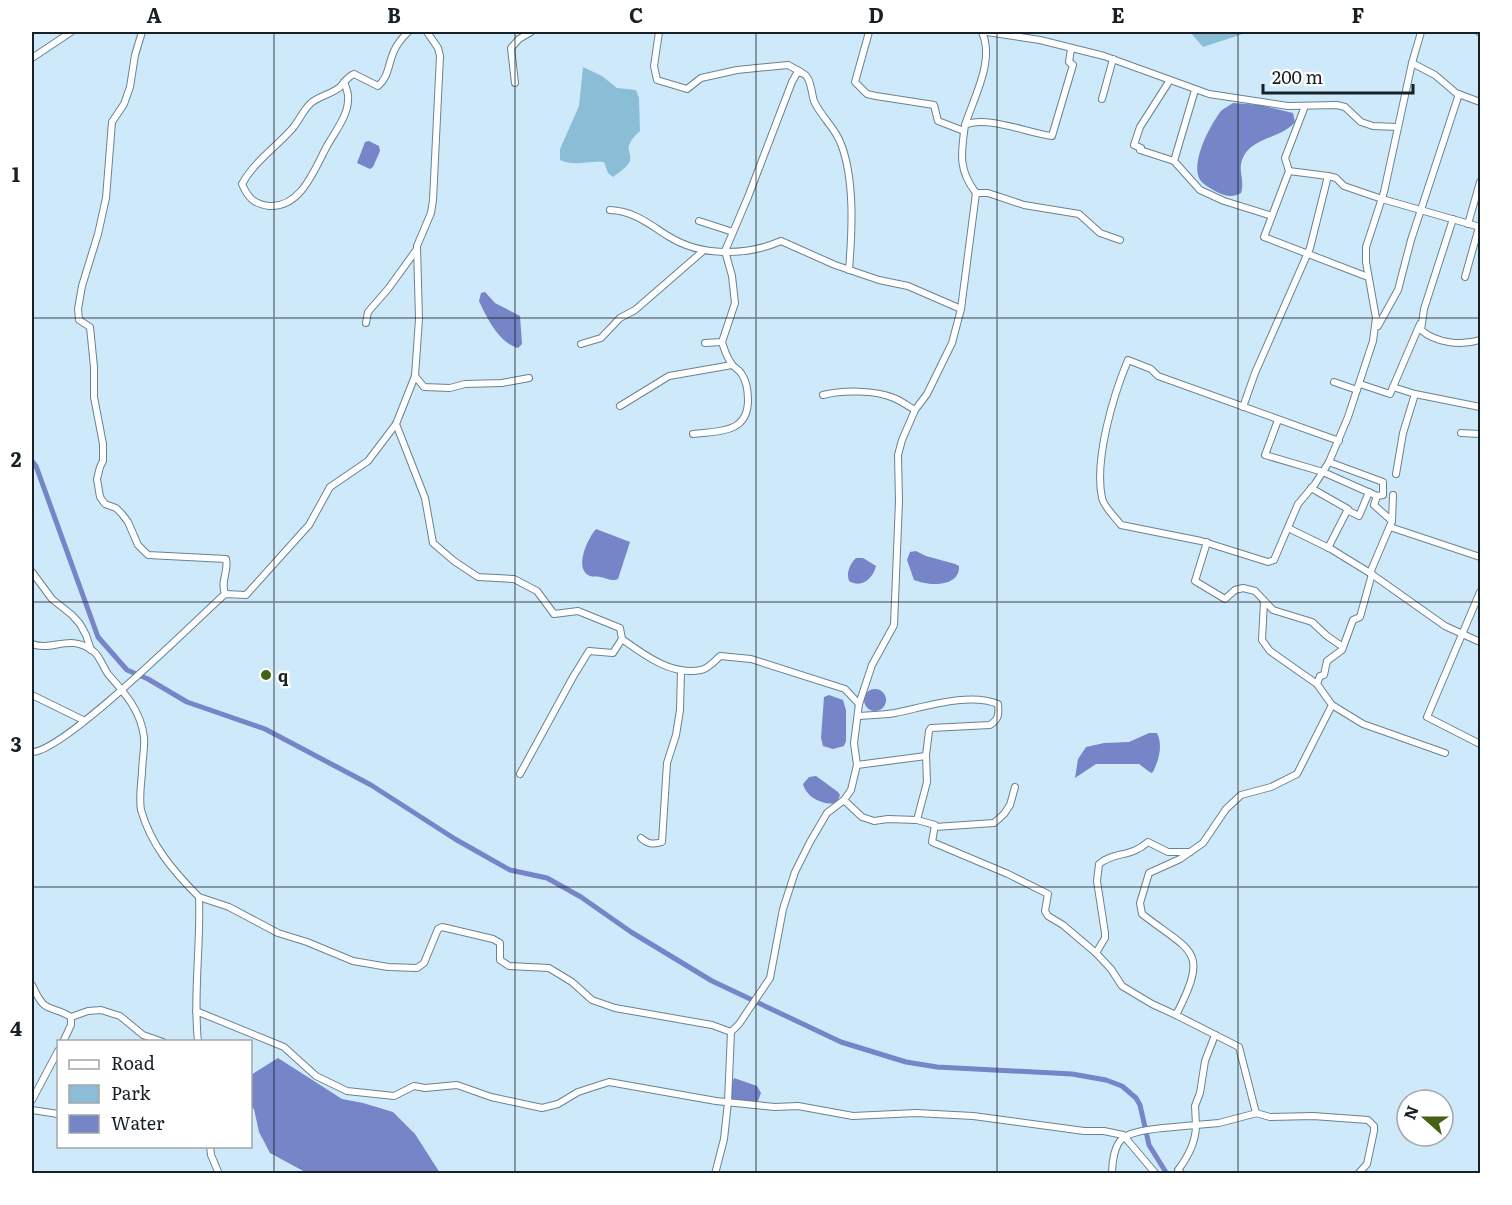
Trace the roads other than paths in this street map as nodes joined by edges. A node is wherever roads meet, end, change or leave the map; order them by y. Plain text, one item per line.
1 (71, 32) edge
2 (142, 32) edge
3 (408, 32) edge
4 (427, 32) edge
5 (531, 32) edge
6 (658, 32) edge
7 (870, 32) edge
8 (982, 32) edge
9 (987, 32) edge
10 (995, 32) edge
11 (1421, 32) edge
12 (1071, 49) junction
13 (32, 58) edge
14 (1113, 59) junction
15 (1412, 63) junction
16 (801, 72) junction
17 (1170, 80) junction
18 (344, 82) junction
19 (515, 83) dead end
20 (1195, 90) junction
21 (1459, 94) junction
22 (1102, 99) dead end
23 (1480, 102) edge
24 (1305, 106) junction
25 (1397, 127) junction
26 (965, 128) junction
27 (1174, 161) junction
28 (1289, 171) junction
29 (1329, 176) junction
30 (1480, 182) edge
31 (976, 193) junction
32 (1382, 199) junction
33 (610, 210) dead end
34 (1421, 210) junction
35 (1272, 216) junction
36 (1453, 219) junction
37 (699, 220) dead end
38 (1468, 224) junction
39 (1480, 227) edge
40 (733, 232) junction
41 (1120, 240) dead end
42 (417, 249) junction
43 (725, 250) junction
44 (703, 251) junction
45 (1307, 254) junction
46 (849, 270) junction
47 (1368, 277) junction
48 (1466, 277) dead end
49 (961, 309) junction
50 (366, 323) dead end
51 (1420, 323) junction
52 (1376, 329) junction
53 (1480, 340) edge
54 (722, 342) junction
55 (581, 344) dead end
56 (705, 344) dead end
57 (732, 365) junction
58 (415, 376) junction
59 (529, 378) dead end
60 (1334, 382) dead end
61 (1358, 387) junction
62 (1394, 387) junction
63 (1415, 394) junction
64 (823, 395) dead end
65 (620, 406) dead end
66 (1243, 407) junction
67 (1480, 407) edge
68 (915, 410) junction
69 (1278, 420) junction
70 (396, 424) junction
71 (1461, 432) dead end
72 (693, 434) dead end
73 (1480, 434) edge
74 (1338, 441) junction
75 (1329, 462) junction
76 (1323, 472) junction
77 (1396, 474) dead end
78 (1311, 488) junction
79 (1370, 492) junction
80 (1393, 495) dead end
81 (1377, 496) junction
82 (1347, 510) junction
83 (1391, 524) junction
84 (1288, 528) junction
85 (1207, 542) junction
86 (1328, 548) junction
87 (1480, 557) edge
88 (32, 572) edge
89 (1371, 573) junction
90 (1480, 592) edge
91 (225, 594) junction
92 (1264, 601) junction
93 (1478, 604) edge
94 (1464, 635) junction
95 (622, 639) junction
96 (1480, 642) edge
97 (32, 644) edge
98 (1343, 647) junction
99 (91, 650) junction
100 (681, 671) junction
101 (1317, 684) junction
102 (123, 689) junction
103 (32, 694) edge
104 (859, 704) junction
105 (1332, 705) junction
106 (858, 716) junction
107 (83, 720) junction
108 (1480, 744) edge
109 (32, 752) edge
110 (1446, 753) dead end
111 (926, 756) junction
112 (857, 765) junction
113 (520, 774) dead end
114 (1016, 787) dead end
115 (844, 800) junction
116 (917, 820) junction
117 (935, 827) junction
118 (641, 838) dead end
119 (1190, 852) junction
120 (198, 897) junction
121 (1096, 953) junction
122 (32, 985) edge
123 (196, 1011) junction
124 (1176, 1015) junction
125 (71, 1017) junction
126 (731, 1032) junction
127 (1215, 1035) junction
128 (143, 1038) edge
129 (63, 1040) edge
130 (198, 1040) edge
131 (57, 1054) edge
132 (32, 1100) edge
133 (728, 1102) junction
134 (32, 1110) edge
135 (1257, 1113) junction
136 (57, 1114) edge
137 (1196, 1125) junction
138 (1125, 1137) junction
139 (210, 1148) edge
140 (219, 1173) edge
141 (715, 1173) edge
142 (1112, 1173) edge
143 (1156, 1173) edge
144 (1182, 1173) edge
145 (1358, 1173) edge

1 - 13 street
2 - 91 street
3 - 18 street
4 - 42 street
5 - 19 street
6 - 16 street
7 - 26 street
8 - 26 street
9 - 10 street
10 - 12 street
11 - 15 street
12 - 14 street
12 - 26 street
14 - 17 street
14 - 22 street
15 - 21 street
15 - 25 street
16 - 40 street
16 - 46 street
17 - 20 street
17 - 27 street
18 - 18 street
20 - 24 street
20 - 27 street
21 - 23 street
21 - 34 street
24 - 25 street
24 - 28 street
25 - 32 street
26 - 31 street
27 - 35 street
28 - 29 street
28 - 35 street
29 - 32 street
29 - 45 street
30 - 38 street
31 - 41 street
31 - 49 street
32 - 34 street
32 - 47 street
33 - 44 street
34 - 36 street
34 - 52 street
35 - 45 street
36 - 38 street
36 - 51 street
37 - 40 street
38 - 39 street
39 - 48 street
40 - 43 street
42 - 50 street
42 - 58 street
43 - 44 street
43 - 46 street
43 - 54 street
44 - 55 street
45 - 47 street
45 - 66 street
46 - 49 street
47 - 52 street
49 - 68 street
51 - 53 street
51 - 62 street
52 - 61 street
54 - 56 street
54 - 57 street
57 - 65 street
57 - 72 street
58 - 59 street
58 - 70 street
60 - 61 street
61 - 62 street
61 - 74 street
62 - 63 street
63 - 67 street
63 - 77 street
64 - 68 street
66 - 69 street
66 - 85 street
68 - 104 street
69 - 74 street
69 - 76 street
70 - 91 street
70 - 95 street
71 - 73 street
74 - 75 street
75 - 76 street
75 - 81 street
76 - 78 street
76 - 79 street
78 - 82 street
78 - 84 street
79 - 81 street
79 - 82 street
80 - 83 street
81 - 83 street
82 - 86 street
83 - 87 street
83 - 89 street
84 - 85 street
84 - 86 street
85 - 92 street
86 - 89 street
88 - 99 street
89 - 94 street
89 - 98 street
90 - 93 street
91 - 102 street
92 - 98 street
92 - 101 street
93 - 94 street
94 - 96 street
94 - 108 street
95 - 100 street
95 - 113 street
97 - 99 street
98 - 101 street
99 - 102 street
100 - 104 street
100 - 118 street
101 - 105 street
102 - 107 street
102 - 120 street
103 - 107 street
104 - 106 street
105 - 110 street
105 - 119 street
106 - 111 street
106 - 112 street
107 - 109 street
111 - 112 street
111 - 116 street
112 - 115 street
114 - 117 street
115 - 116 street
115 - 126 street
116 - 117 street
117 - 121 street
119 - 121 street
119 - 124 street
120 - 123 street
120 - 126 street
121 - 124 street
122 - 125 street
123 - 130 street
123 - 133 street
124 - 127 street
125 - 128 street
125 - 129 street
126 - 133 street
127 - 135 street
127 - 137 street
131 - 132 street
133 - 138 street
133 - 141 street
134 - 136 street
135 - 137 street
135 - 145 street
137 - 138 street
137 - 144 street
138 - 142 street
138 - 143 street
139 - 140 street

